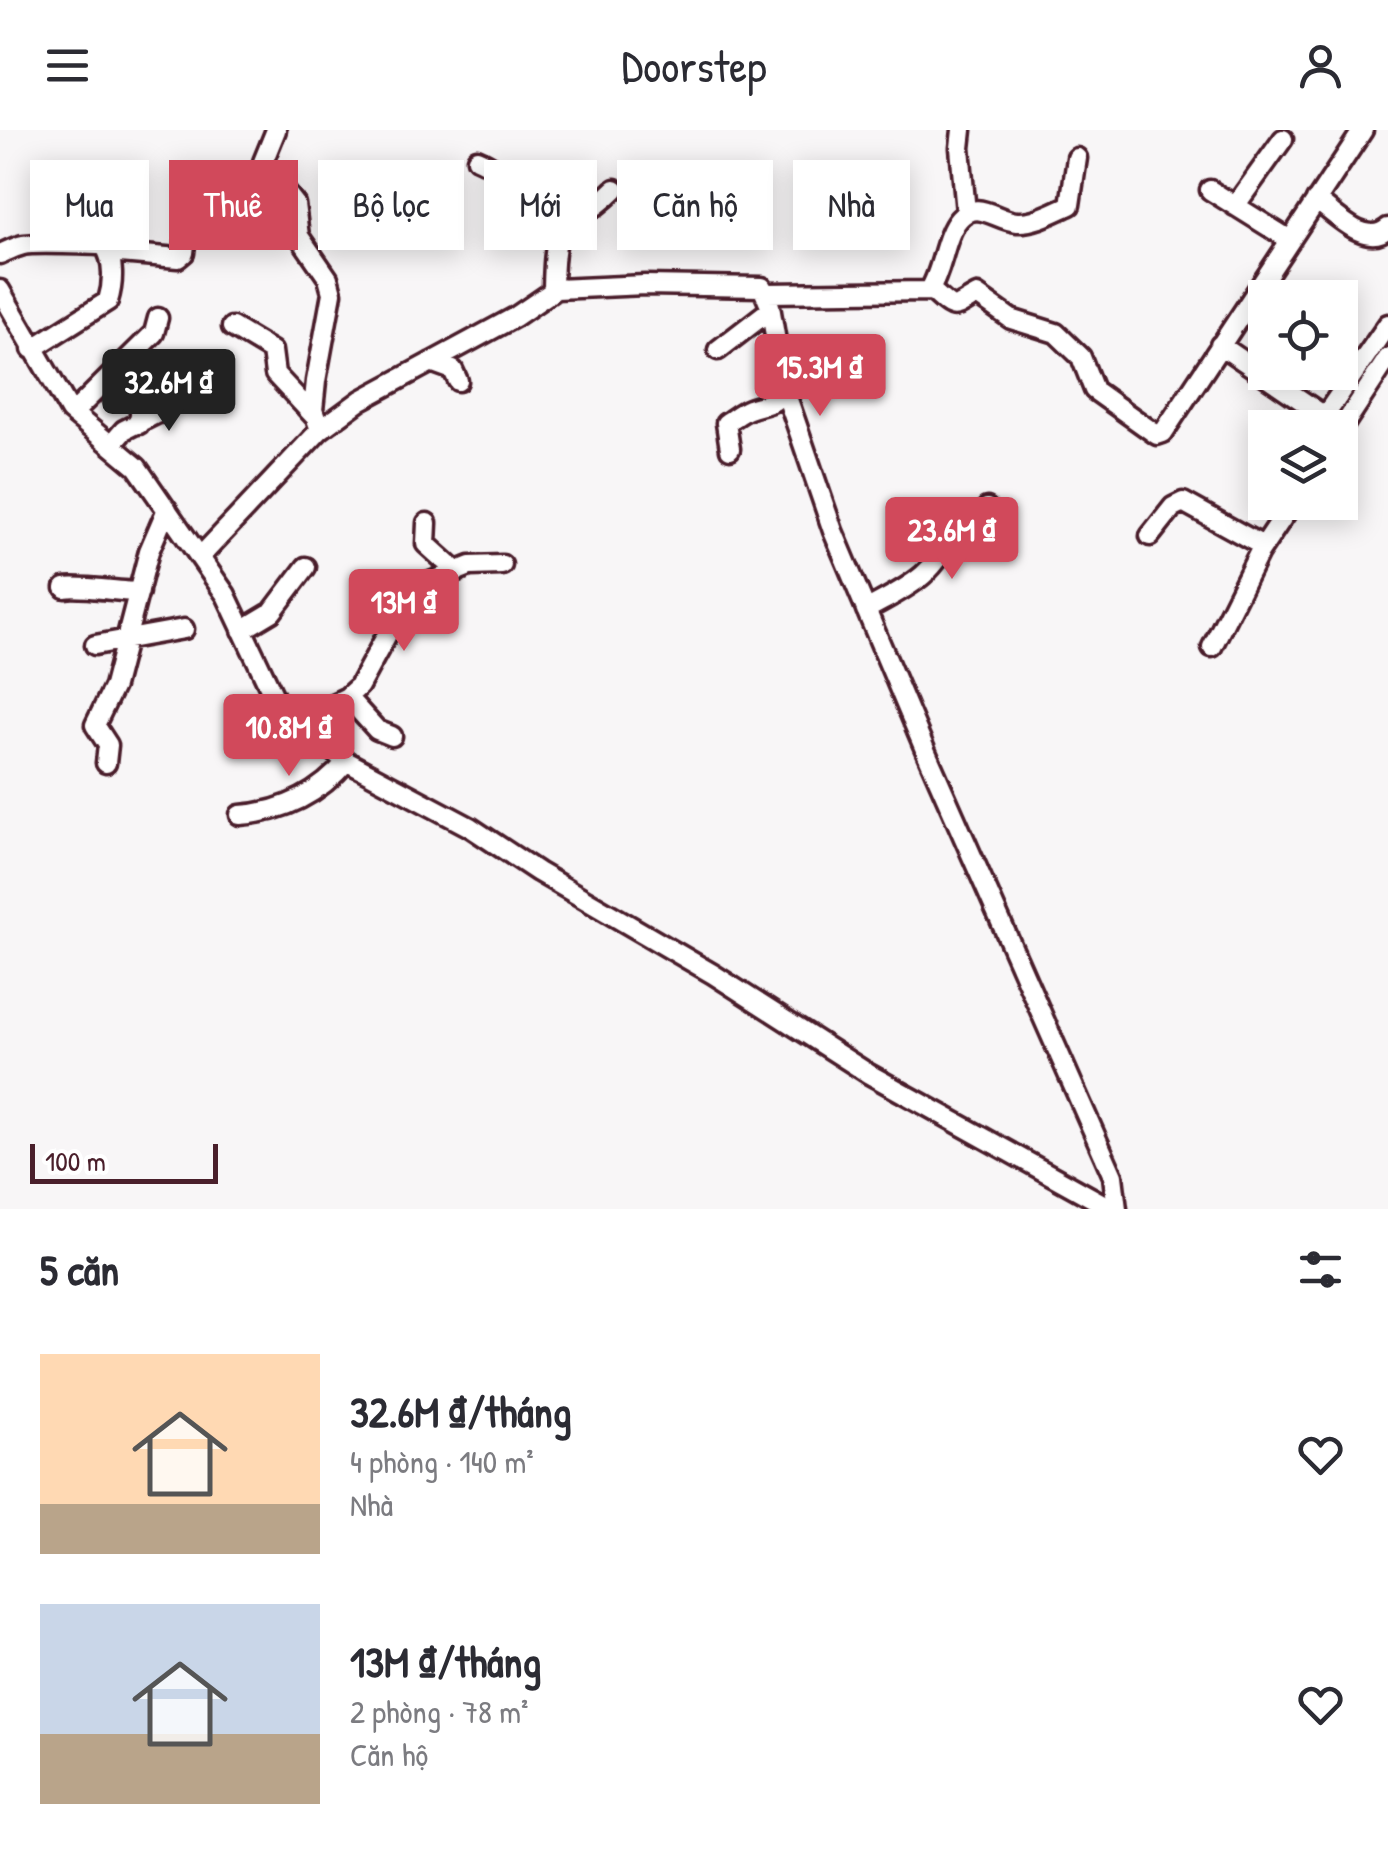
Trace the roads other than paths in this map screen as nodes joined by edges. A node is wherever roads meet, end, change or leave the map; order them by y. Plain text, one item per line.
1 (276, 130) edge
2 (962, 130) edge
3 (1362, 130) edge
4 (1283, 140) dead end
5 (1077, 158) dead end
6 (477, 159) dead end
7 (484, 161) edge
8 (615, 189) dead end
9 (1210, 190) dead end
10 (1316, 200) junction
11 (597, 204) edge
12 (1235, 206) junction
13 (966, 212) junction
14 (1388, 228) edge
15 (1290, 240) junction
16 (30, 244) edge
17 (107, 250) edge
18 (115, 250) edge
19 (184, 250) edge
20 (554, 250) edge
21 (0, 254) edge
22 (930, 289) junction
23 (0, 290) edge
24 (553, 291) junction
25 (768, 302) junction
26 (158, 318) dead end
27 (1388, 324) edge
28 (232, 327) dead end
29 (1220, 346) junction
30 (32, 349) junction
31 (718, 350) dead end
32 (1388, 358) edge
33 (430, 362) junction
34 (144, 372) dead end
35 (458, 381) dead end
36 (172, 384) dead end
37 (784, 388) junction
38 (1354, 410) edge
39 (72, 414) junction
40 (138, 424) junction
41 (318, 424) junction
42 (111, 445) junction
43 (730, 449) dead end
44 (986, 508) dead end
45 (166, 509) junction
46 (1281, 520) edge
47 (427, 523) dead end
48 (1150, 536) dead end
49 (1262, 546) junction
50 (200, 557) junction
51 (502, 565) dead end
52 (306, 567) dead end
53 (457, 572) junction
54 (65, 588) dead end
55 (139, 592) junction
56 (866, 610) junction
57 (184, 629) dead end
58 (242, 630) junction
59 (126, 640) junction
60 (96, 645) dead end
61 (1212, 647) dead end
62 (347, 698) junction
63 (298, 720) junction
64 (392, 736) dead end
65 (347, 761) junction
66 (106, 764) dead end
67 (240, 814) dead end
68 (1114, 1209) edge

1 - 41 street
2 - 13 street
3 - 10 street
4 - 12 street
5 - 13 street
6 - 7 street
8 - 11 street
9 - 12 street
10 - 14 street
10 - 15 street
12 - 15 street
13 - 22 street
15 - 29 street
16 - 21 street
17 - 30 street
18 - 19 street
20 - 24 street
22 - 25 street
22 - 29 street
23 - 30 street
24 - 25 street
24 - 33 street
25 - 31 street
25 - 37 street
26 - 39 street
27 - 29 street
28 - 41 street
30 - 39 street
32 - 38 street
33 - 35 street
33 - 41 street
34 - 40 street
36 - 40 street
37 - 43 street
37 - 56 street
39 - 42 street
40 - 42 street
41 - 50 street
42 - 45 street
44 - 56 street
45 - 50 street
45 - 55 street
46 - 49 street
47 - 53 street
48 - 49 street
49 - 61 street
50 - 58 street
51 - 53 street
52 - 58 street
53 - 62 street
54 - 55 street
55 - 59 street
56 - 68 street
57 - 59 street
58 - 63 street
59 - 60 street
59 - 66 street
62 - 63 street
62 - 64 street
63 - 65 street
65 - 67 street
65 - 68 street

